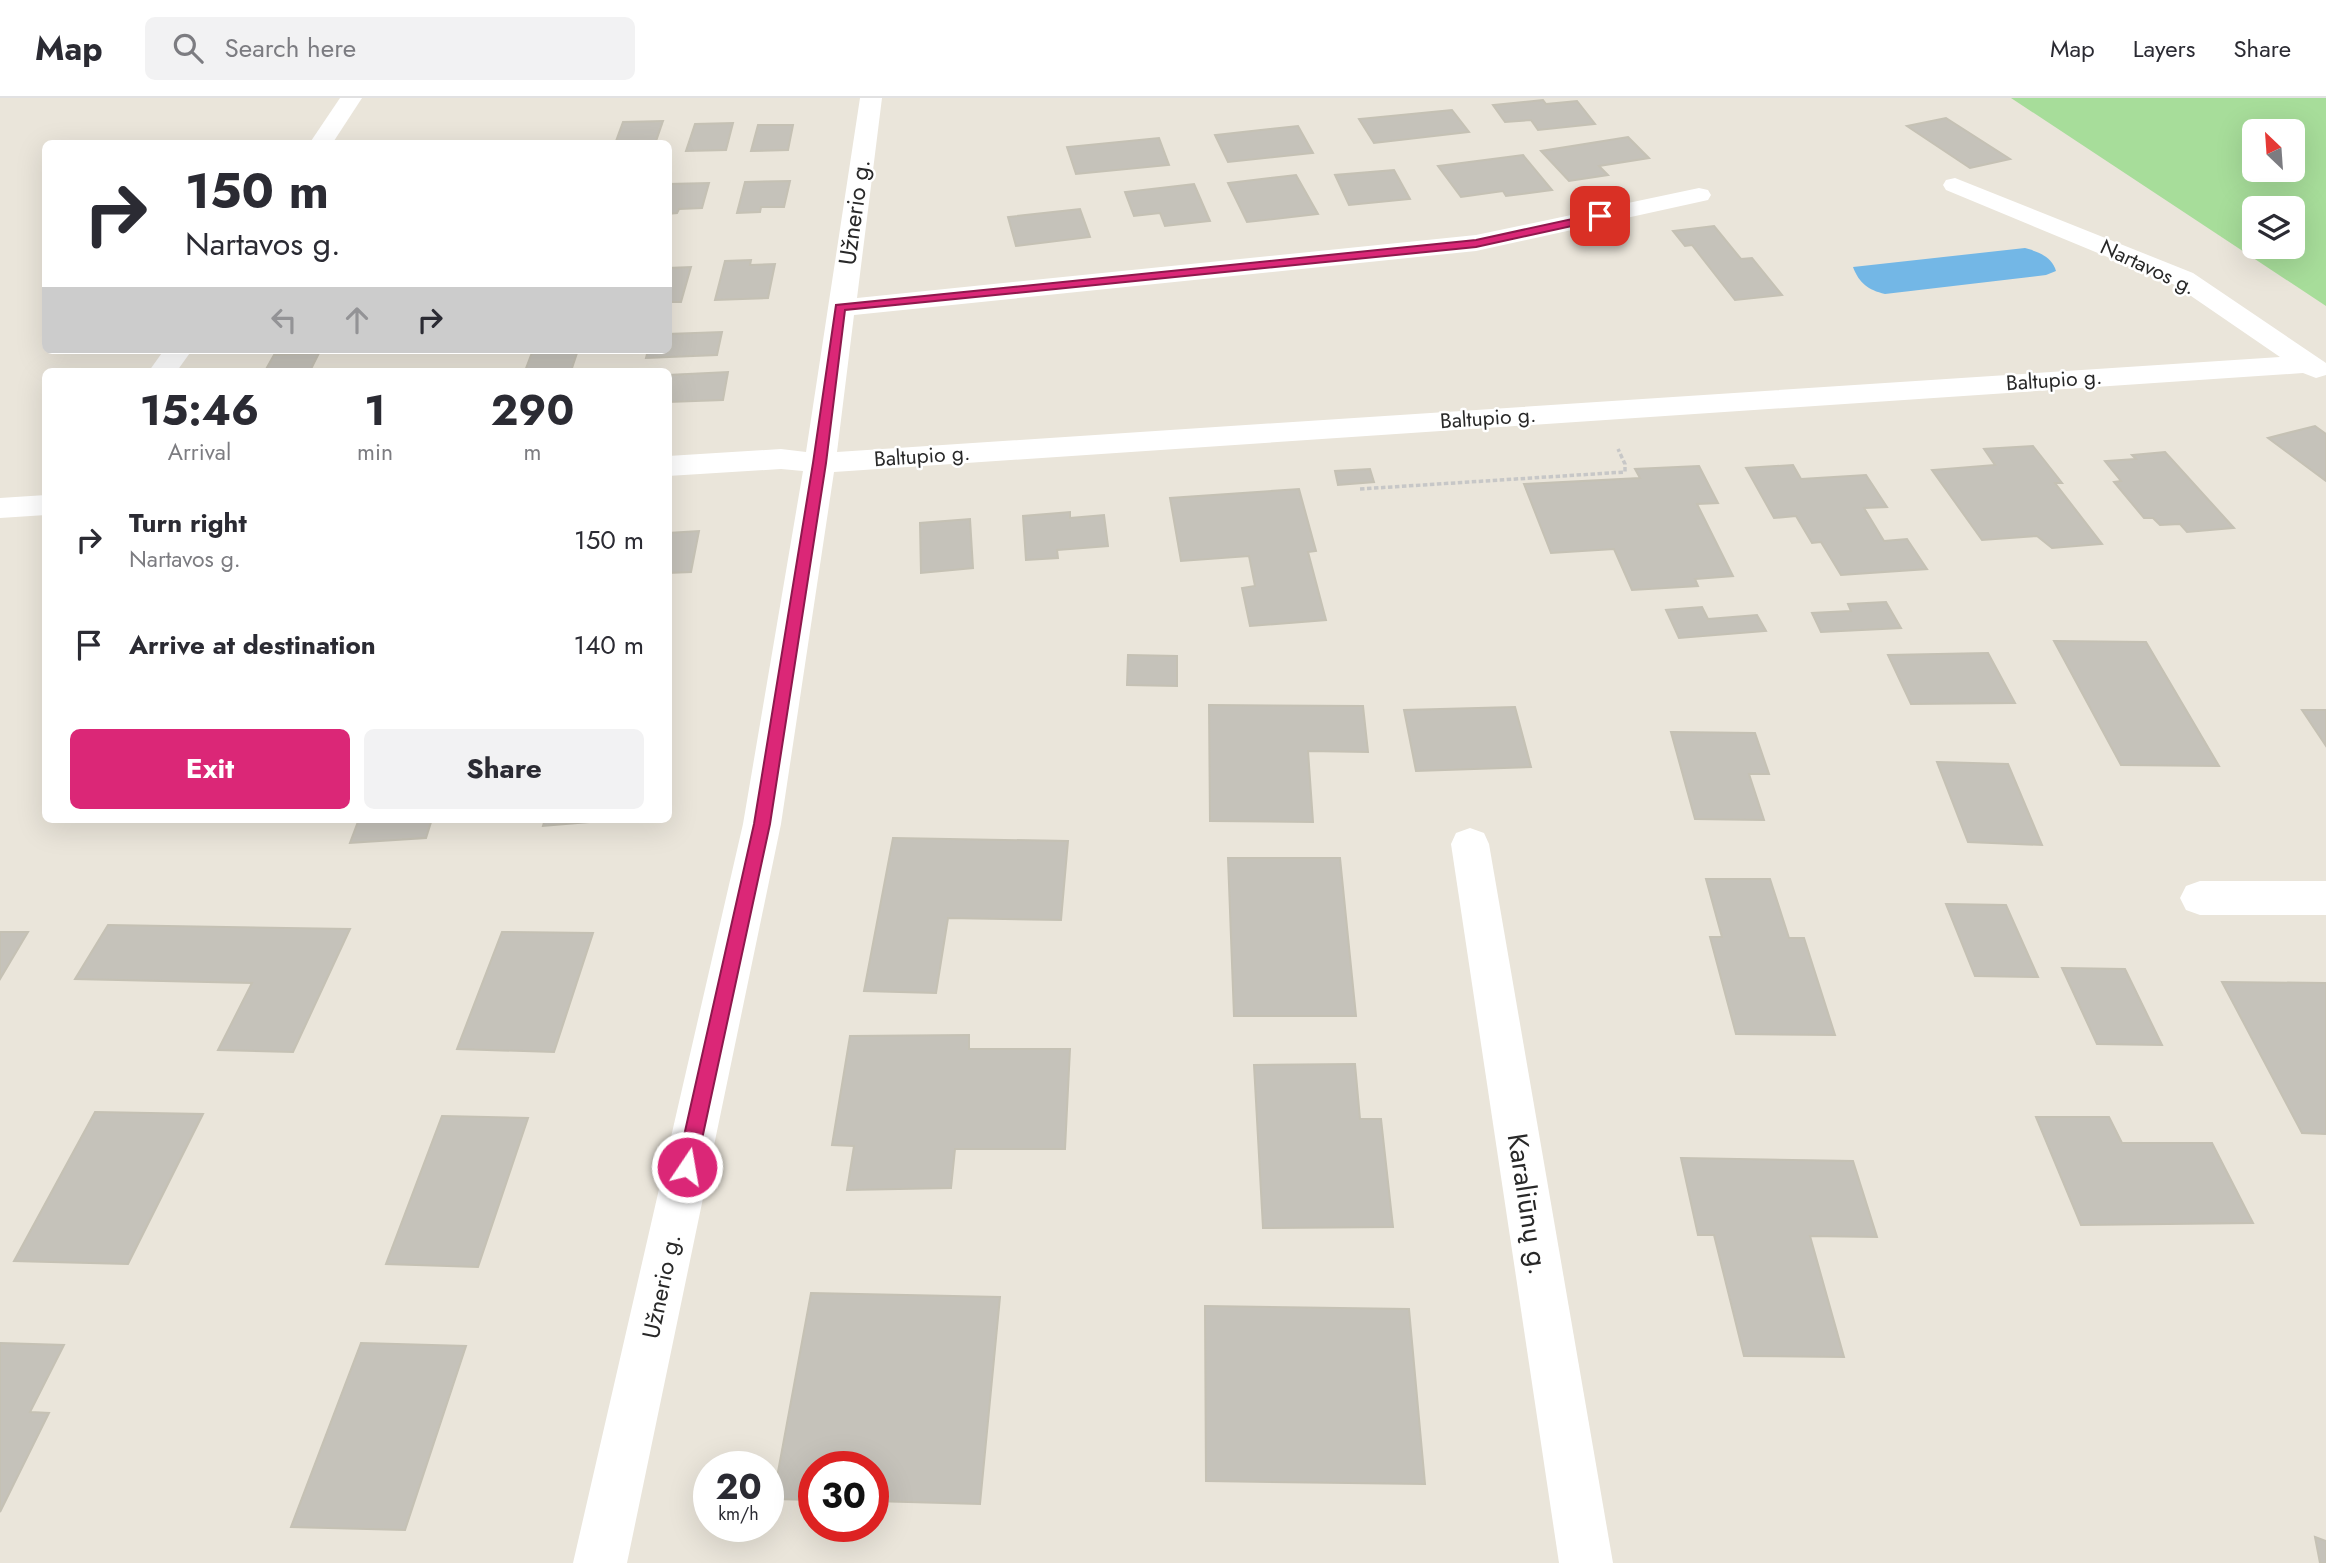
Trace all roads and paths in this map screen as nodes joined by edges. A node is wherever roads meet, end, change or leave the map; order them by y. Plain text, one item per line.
1 (351, 98) edge
2 (871, 98) edge
3 (323, 140) edge
4 (1955, 185) dead end
5 (1699, 195) dead end
6 (840, 308) junction
7 (2317, 370) edge
8 (1601, 410) junction
9 (820, 463) junction
10 (672, 466) edge
11 (1360, 489) dead end
12 (42, 505) edge
13 (0, 508) edge
14 (1471, 844) dead end
15 (2200, 898) dead end
16 (2326, 898) edge
17 (600, 1563) edge
18 (1586, 1563) edge

1 - 3 street
2 - 6 street, Užnerio g.
4 - 7 street, Nartavos g.
5 - 6 street
6 - 9 street, Užnerio g.
7 - 8 street, Baltupio g.
8 - 9 street, Baltupio g.
8 - 11 path
9 - 10 street, Baltupio g.
9 - 17 street, Užnerio g.
12 - 13 street
14 - 18 street, Karaliūnų g.
15 - 16 street

